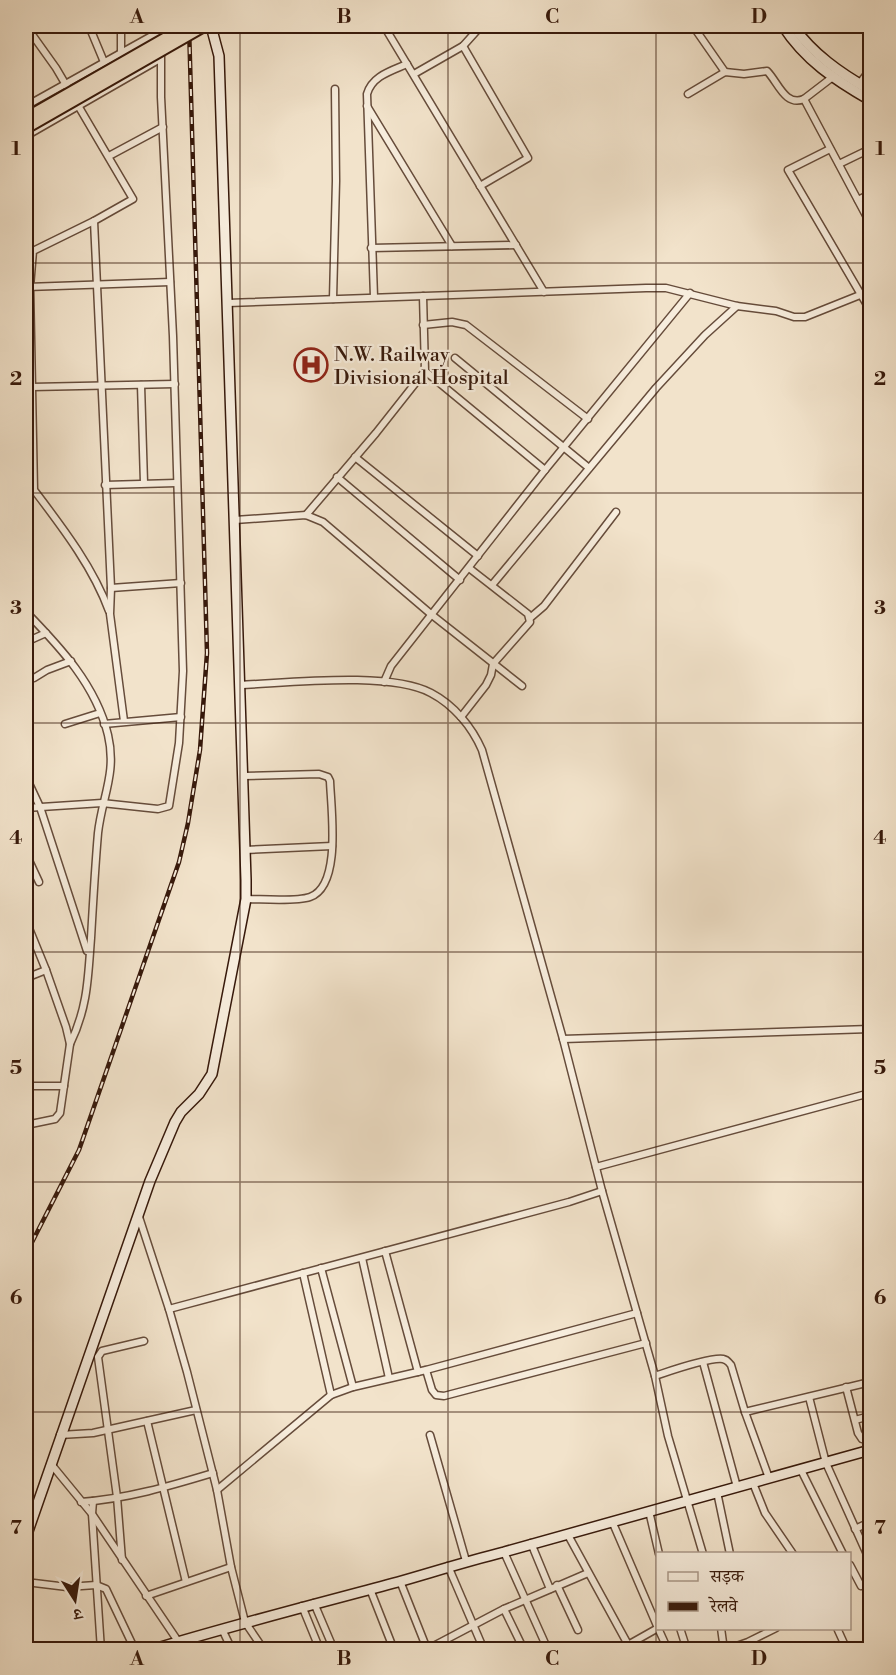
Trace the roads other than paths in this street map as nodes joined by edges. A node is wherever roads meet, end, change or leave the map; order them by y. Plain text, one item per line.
1 (26, 26) edge
2 (89, 26) edge
3 (121, 26) edge
4 (187, 26) edge
5 (223, 26) edge
6 (384, 26) edge
7 (481, 26) edge
8 (693, 26) edge
9 (783, 26) edge
10 (793, 26) edge
11 (164, 27) edge
12 (210, 28) edge
13 (463, 46) junction
14 (122, 52) junction
15 (160, 59) junction
16 (104, 62) junction
17 (407, 64) junction
18 (870, 70) edge
19 (725, 72) junction
20 (414, 74) junction
21 (836, 75) junction
22 (64, 84) junction
23 (860, 84) junction
24 (335, 89) dead end
25 (870, 90) edge
26 (688, 94) dead end
27 (804, 99) junction
28 (870, 100) edge
29 (366, 104) junction
30 (78, 105) junction
31 (26, 106) edge
32 (26, 118) edge
33 (163, 127) junction
34 (26, 128) edge
35 (26, 136) edge
36 (830, 149) junction
37 (870, 149) edge
38 (109, 156) junction
39 (839, 164) junction
40 (480, 186) junction
41 (870, 194) edge
42 (858, 200) junction
43 (94, 221) junction
44 (870, 223) edge
45 (516, 245) junction
46 (452, 246) junction
47 (371, 248) junction
48 (170, 282) junction
49 (98, 285) junction
50 (28, 287) edge
51 (870, 291) edge
52 (544, 292) junction
53 (690, 293) junction
54 (862, 295) junction
55 (423, 296) junction
56 (374, 297) junction
57 (333, 299) junction
58 (228, 303) junction
59 (737, 306) junction
60 (870, 310) edge
61 (423, 325) junction
62 (455, 358) dead end
63 (425, 371) junction
64 (175, 384) junction
65 (141, 385) junction
66 (101, 386) junction
67 (32, 387) junction
68 (33, 400) junction
69 (26, 403) edge
70 (588, 418) junction
71 (564, 447) junction
72 (355, 457) junction
73 (589, 468) junction
74 (545, 470) junction
75 (337, 477) junction
76 (144, 483) junction
77 (176, 483) junction
78 (105, 485) junction
79 (34, 490) junction
80 (26, 491) edge
81 (616, 512) dead end
82 (306, 515) junction
83 (235, 520) junction
84 (478, 556) junction
85 (469, 568) junction
86 (460, 580) junction
87 (182, 583) junction
88 (492, 585) junction
89 (111, 588) junction
90 (26, 612) edge
91 (110, 614) junction
92 (432, 615) junction
93 (531, 618) junction
94 (46, 633) junction
95 (26, 642) edge
96 (71, 661) junction
97 (493, 664) junction
98 (34, 678) dead end
99 (384, 682) junction
100 (240, 685) junction
101 (522, 686) dead end
102 (100, 713) junction
103 (181, 717) junction
104 (461, 717) junction
105 (124, 721) junction
106 (65, 723) dead end
107 (104, 724) junction
108 (243, 776) junction
109 (26, 777) edge
110 (102, 803) junction
111 (40, 807) junction
112 (26, 808) edge
113 (332, 846) junction
114 (245, 850) junction
115 (26, 854) edge
116 (39, 882) dead end
117 (246, 899) junction
118 (26, 921) edge
119 (89, 958) junction
120 (46, 970) junction
121 (26, 978) edge
122 (870, 1029) edge
123 (563, 1039) junction
124 (70, 1044) junction
125 (26, 1086) edge
126 (64, 1086) junction
127 (870, 1093) edge
128 (26, 1125) edge
129 (26, 1137) edge
130 (596, 1167) junction
131 (602, 1191) junction
132 (138, 1217) junction
133 (385, 1251) junction
134 (362, 1258) junction
135 (321, 1268) junction
136 (303, 1273) junction
137 (169, 1309) junction
138 (637, 1313) junction
139 (144, 1341) dead end
140 (646, 1343) junction
141 (703, 1362) junction
142 (426, 1370) junction
143 (417, 1372) junction
144 (655, 1376) junction
145 (389, 1378) junction
146 (870, 1382) edge
147 (353, 1387) junction
148 (846, 1388) junction
149 (331, 1395) junction
150 (809, 1397) junction
151 (196, 1410) junction
152 (745, 1412) junction
153 (870, 1416) edge
154 (855, 1420) junction
155 (147, 1421) junction
156 (109, 1429) junction
157 (60, 1435) junction
158 (430, 1435) dead end
159 (870, 1441) edge
160 (870, 1450) edge
161 (826, 1462) junction
162 (51, 1463) junction
163 (801, 1470) junction
164 (213, 1473) junction
165 (769, 1478) junction
166 (753, 1483) junction
167 (737, 1487) junction
168 (162, 1488) junction
169 (217, 1490) junction
170 (717, 1492) junction
171 (117, 1497) junction
172 (93, 1501) junction
173 (81, 1502) junction
174 (686, 1502) junction
175 (649, 1511) junction
176 (92, 1514) junction
177 (612, 1521) junction
178 (870, 1522) edge
179 (855, 1529) junction
180 (568, 1535) junction
181 (26, 1537) edge
182 (531, 1543) junction
183 (504, 1552) junction
184 (659, 1552) edge
185 (702, 1552) edge
186 (730, 1552) edge
187 (793, 1552) edge
188 (842, 1552) edge
189 (122, 1560) junction
190 (466, 1561) junction
191 (870, 1561) edge
192 (448, 1566) junction
193 (231, 1567) junction
194 (851, 1568) edge
195 (588, 1573) junction
196 (186, 1581) junction
197 (400, 1581) junction
198 (26, 1582) edge
199 (96, 1585) junction
200 (557, 1585) junction
201 (861, 1586) dead end
202 (370, 1589) junction
203 (549, 1589) junction
204 (146, 1596) junction
205 (525, 1600) junction
206 (314, 1603) junction
207 (302, 1606) junction
208 (504, 1609) junction
209 (245, 1622) junction
210 (656, 1623) edge
211 (472, 1625) junction
212 (222, 1629) junction
213 (656, 1629) edge
214 (578, 1630) dead end
215 (659, 1630) edge
216 (680, 1630) edge
217 (721, 1630) edge
218 (774, 1630) edge
219 (837, 1630) edge
220 (181, 1646) edge
221 (435, 1647) edge
222 (629, 1647) edge
223 (427, 1649) edge
224 (100, 1650) edge
225 (135, 1650) edge
226 (151, 1650) edge
227 (232, 1650) edge
228 (264, 1650) edge
229 (320, 1650) edge
230 (334, 1650) edge
231 (394, 1650) edge
232 (484, 1650) edge
233 (524, 1650) edge
234 (548, 1650) edge
235 (619, 1650) edge
236 (668, 1650) edge
237 (687, 1650) edge
238 (724, 1650) edge
239 (847, 1650) edge

1 - 22 street
2 - 16 street
3 - 14 street
4 - 32 main road, bridge
5 - 12 street
6 - 17 street
7 - 13 street
8 - 19 street
9 - 21 street
10 - 21 street
11 - 14 street
11 - 15 street
12 - 34 main road, bridge
12 - 58 street
13 - 20 street
13 - 40 street
14 - 16 street
15 - 30 street
15 - 33 street
16 - 22 street
17 - 20 street
17 - 29 street
18 - 23 street
19 - 26 street
19 - 27 street
20 - 40 street
21 - 23 street
21 - 27 street
21 - 28 street
22 - 30 street
22 - 31 street
23 - 25 street
24 - 57 street
27 - 36 street
29 - 46 street
29 - 47 street
30 - 35 street
30 - 38 street
33 - 38 street
33 - 48 street
36 - 39 street
36 - 54 street
37 - 39 street
38 - 43 street
39 - 42 street
40 - 45 street
41 - 42 street
42 - 44 street
43 - 49 street
43 - 50 street
45 - 46 street
45 - 52 street
46 - 47 street
47 - 56 street
48 - 49 street
48 - 64 street
49 - 50 street
49 - 66 street
50 - 67 street
51 - 54 street
52 - 53 street
52 - 55 street
53 - 59 street
53 - 70 street
54 - 59 street
54 - 60 street
55 - 56 street
55 - 61 street
56 - 57 street
57 - 58 street
58 - 83 street
59 - 73 street
61 - 63 street
61 - 70 street
62 - 71 street
63 - 72 street
63 - 74 street
64 - 65 street
64 - 77 street
65 - 66 street
65 - 76 street
66 - 67 street
66 - 78 street
67 - 68 street
68 - 69 street
68 - 79 street
70 - 71 street
71 - 73 street
71 - 74 street
72 - 75 street
72 - 84 street
73 - 88 street
74 - 84 street
75 - 82 street
75 - 86 street
76 - 77 street
76 - 78 street
77 - 87 street
78 - 89 street
79 - 80 street
79 - 91 street
81 - 93 street
82 - 83 street
82 - 92 street
83 - 100 street
84 - 85 street
85 - 86 street
85 - 88 street
86 - 92 street
87 - 89 street
87 - 103 street
88 - 93 street
89 - 91 street
90 - 94 street
91 - 105 street
92 - 97 street
92 - 99 street
93 - 97 street
94 - 95 street
94 - 96 street
96 - 98 street
96 - 102 street
97 - 101 street
97 - 104 street
99 - 100 street
99 - 104 street
100 - 108 street
102 - 106 street
102 - 107 street
103 - 105 street
103 - 110 street
104 - 123 street
105 - 107 street
107 - 110 street
108 - 113 street
108 - 114 street
109 - 111 street
110 - 111 street
110 - 119 street
111 - 112 street
111 - 119 street
113 - 114 street
113 - 117 street
114 - 117 street
115 - 116 street
117 - 132 street
118 - 120 street
119 - 124 street
120 - 121 street
120 - 124 street
122 - 123 street
123 - 130 street
124 - 126 street
125 - 126 street
126 - 128 street
127 - 130 street
128 - 129 street
130 - 131 street
131 - 133 street
131 - 138 street
132 - 137 street
132 - 157 street
133 - 134 street
133 - 143 street
134 - 135 street
134 - 145 street
135 - 136 street
135 - 147 street
136 - 137 street
136 - 149 street
137 - 151 street
138 - 140 street
138 - 142 street
139 - 156 street
140 - 142 street
140 - 144 street
141 - 144 street
141 - 152 street
141 - 167 street
142 - 143 street
143 - 145 street
144 - 174 street
145 - 147 street
146 - 148 street
147 - 149 street
148 - 150 street
148 - 154 street
149 - 169 street
150 - 152 street
150 - 161 street
151 - 155 street
151 - 164 street
152 - 165 street
153 - 154 street
154 - 159 street
155 - 156 street
155 - 168 street
156 - 157 street
156 - 171 street
157 - 162 street
158 - 190 street
160 - 161 street
161 - 163 street
161 - 179 street
162 - 173 street
162 - 181 street
163 - 165 street
163 - 188 street
164 - 168 street
164 - 169 street
165 - 166 street
166 - 167 street
166 - 187 street
167 - 170 street
168 - 171 street
168 - 196 street
169 - 193 street
170 - 174 street
170 - 186 street
171 - 172 street
171 - 189 street
172 - 173 street
172 - 176 street
173 - 176 street
174 - 175 street
174 - 185 street
175 - 177 street
175 - 184 street
176 - 189 street
176 - 199 street
177 - 180 street
177 - 210 street
178 - 179 street
179 - 191 street
180 - 182 street
180 - 195 street
182 - 183 street
182 - 203 street
183 - 190 street
183 - 205 street
189 - 204 street
190 - 192 street
192 - 197 street
192 - 211 street
193 - 196 street
193 - 209 street
194 - 201 street
195 - 200 street
195 - 222 street
196 - 204 street
197 - 202 street
197 - 223 street
198 - 199 street
199 - 224 street
199 - 225 street
200 - 203 street
200 - 214 street
202 - 206 street
202 - 231 street
203 - 205 street
204 - 220 street
205 - 208 street
205 - 234 street
206 - 207 street
206 - 230 street
207 - 209 street
207 - 229 street
208 - 211 street
208 - 233 street
209 - 212 street
209 - 228 street
211 - 221 street
211 - 232 street
212 - 220 street
212 - 227 street
213 - 222 street
215 - 236 street
216 - 237 street
217 - 238 street
218 - 238 street
219 - 239 street
220 - 226 street
221 - 223 street
222 - 235 street

